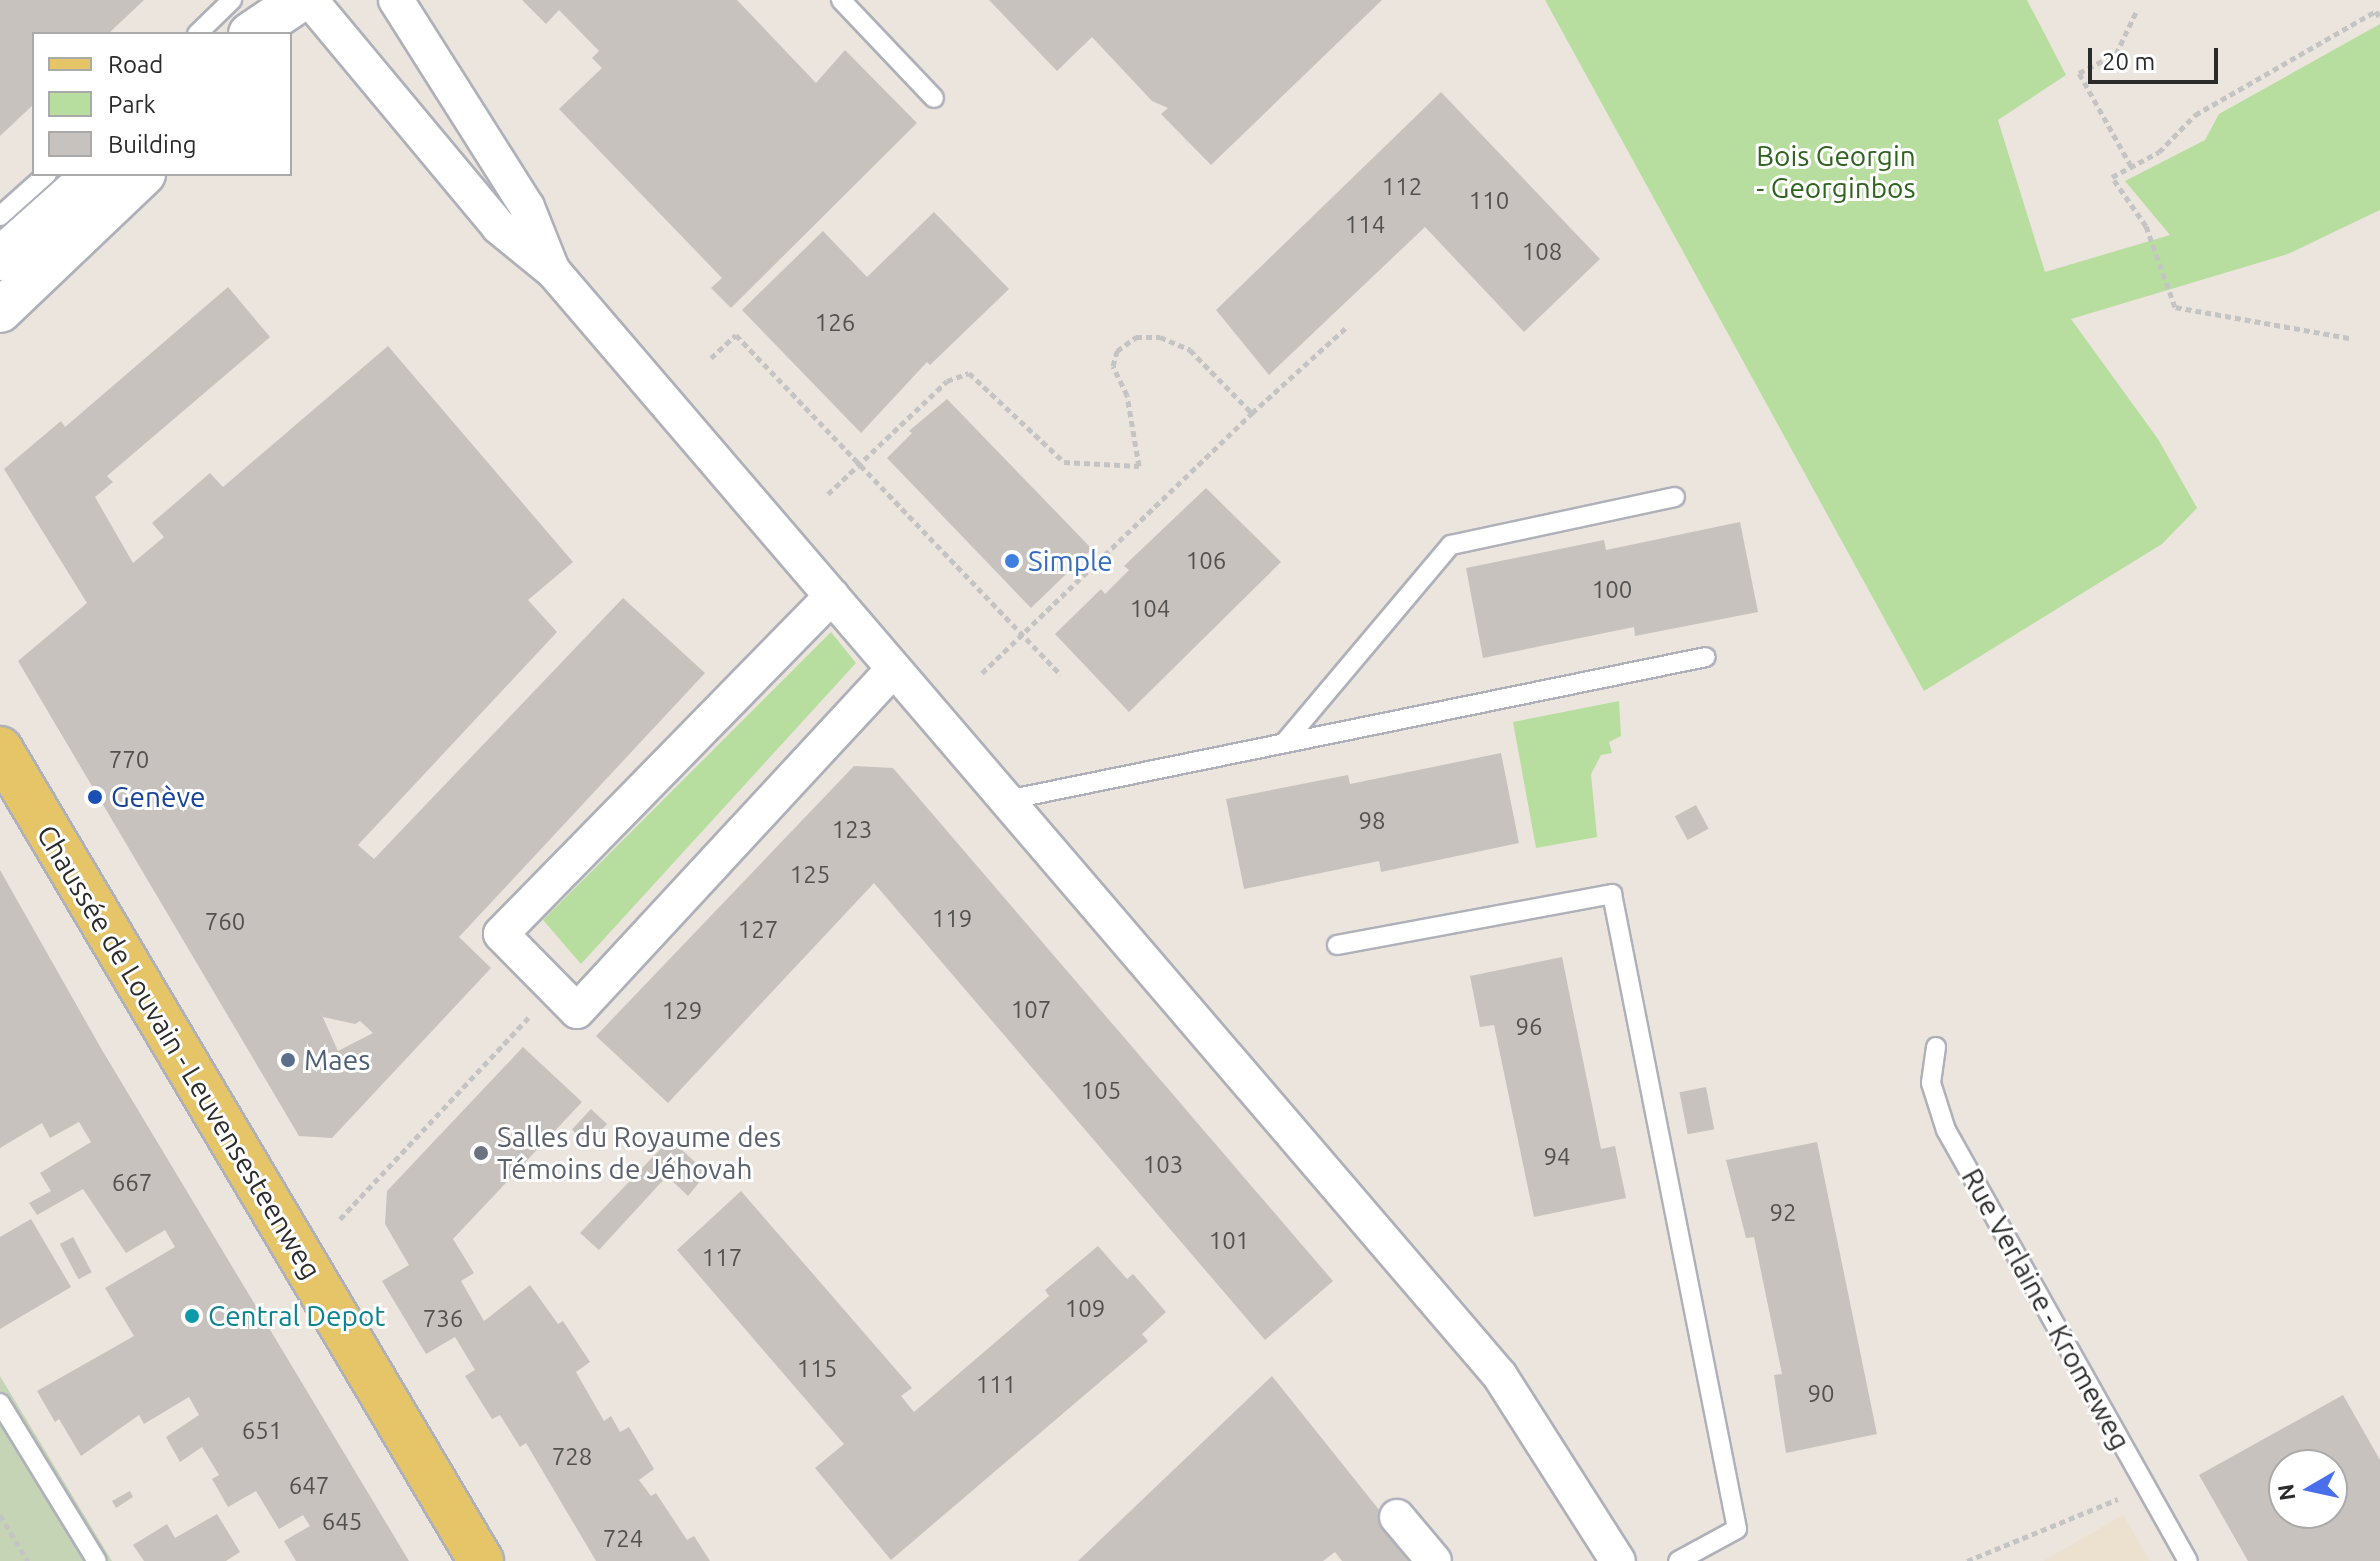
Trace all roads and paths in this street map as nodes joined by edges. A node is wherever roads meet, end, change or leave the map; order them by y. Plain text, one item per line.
1 (232, 0) edge
2 (302, 0) edge
3 (310, 0) edge
4 (396, 0) edge
5 (841, 0) edge
6 (2136, 12) dead end
7 (2380, 18) edge
8 (199, 32) edge
9 (253, 32) edge
10 (278, 32) edge
11 (934, 98) dead end
12 (2131, 166) junction
13 (45, 176) edge
14 (93, 176) edge
15 (142, 176) edge
16 (0, 216) edge
17 (0, 259) edge
18 (553, 271) junction
19 (0, 311) edge
20 (1347, 327) dead end
21 (2349, 338) dead end
22 (711, 358) dead end
23 (1254, 411) junction
24 (859, 464) junction
25 (828, 494) dead end
26 (1675, 497) dead end
27 (832, 596) junction
28 (1023, 635) junction
29 (1706, 657) dead end
30 (894, 669) junction
31 (982, 673) dead end
32 (1061, 675) dead end
33 (1284, 743) junction
34 (0, 749) edge
35 (1007, 800) junction
36 (1337, 945) dead end
37 (556, 989) junction
38 (1936, 1047) dead end
39 (340, 1219) dead end
40 (0, 1403) edge
41 (2125, 1510) dead end
42 (0, 1515) edge
43 (1397, 1517) dead end
44 (28, 1561) edge
45 (97, 1561) edge
46 (481, 1561) edge
47 (1434, 1561) edge
48 (1618, 1561) edge
49 (1678, 1561) edge
50 (1967, 1561) edge
51 (2188, 1561) edge

1 - 8 lane
2 - 9 street
2 - 10 street
3 - 18 street
4 - 18 street
5 - 11 lane
6 - 12 path
7 - 12 path
12 - 21 path
13 - 16 lane
14 - 17 street
15 - 19 street
18 - 27 street
20 - 23 path
22 - 24 path
23 - 24 path
23 - 28 path
24 - 25 path
24 - 28 path
26 - 33 lane
27 - 30 street
27 - 37 street
28 - 31 path
28 - 32 path
29 - 33 lane
30 - 35 street
30 - 37 street
33 - 35 lane
34 - 46 main road, Chaussée de Louvain - Leuvensesteenweg
35 - 48 street
36 - 49 lane
37 - 39 path
38 - 51 lane, Rue Verlaine - Kromeweg
40 - 45 lane
41 - 50 path
42 - 44 path
43 - 47 street

